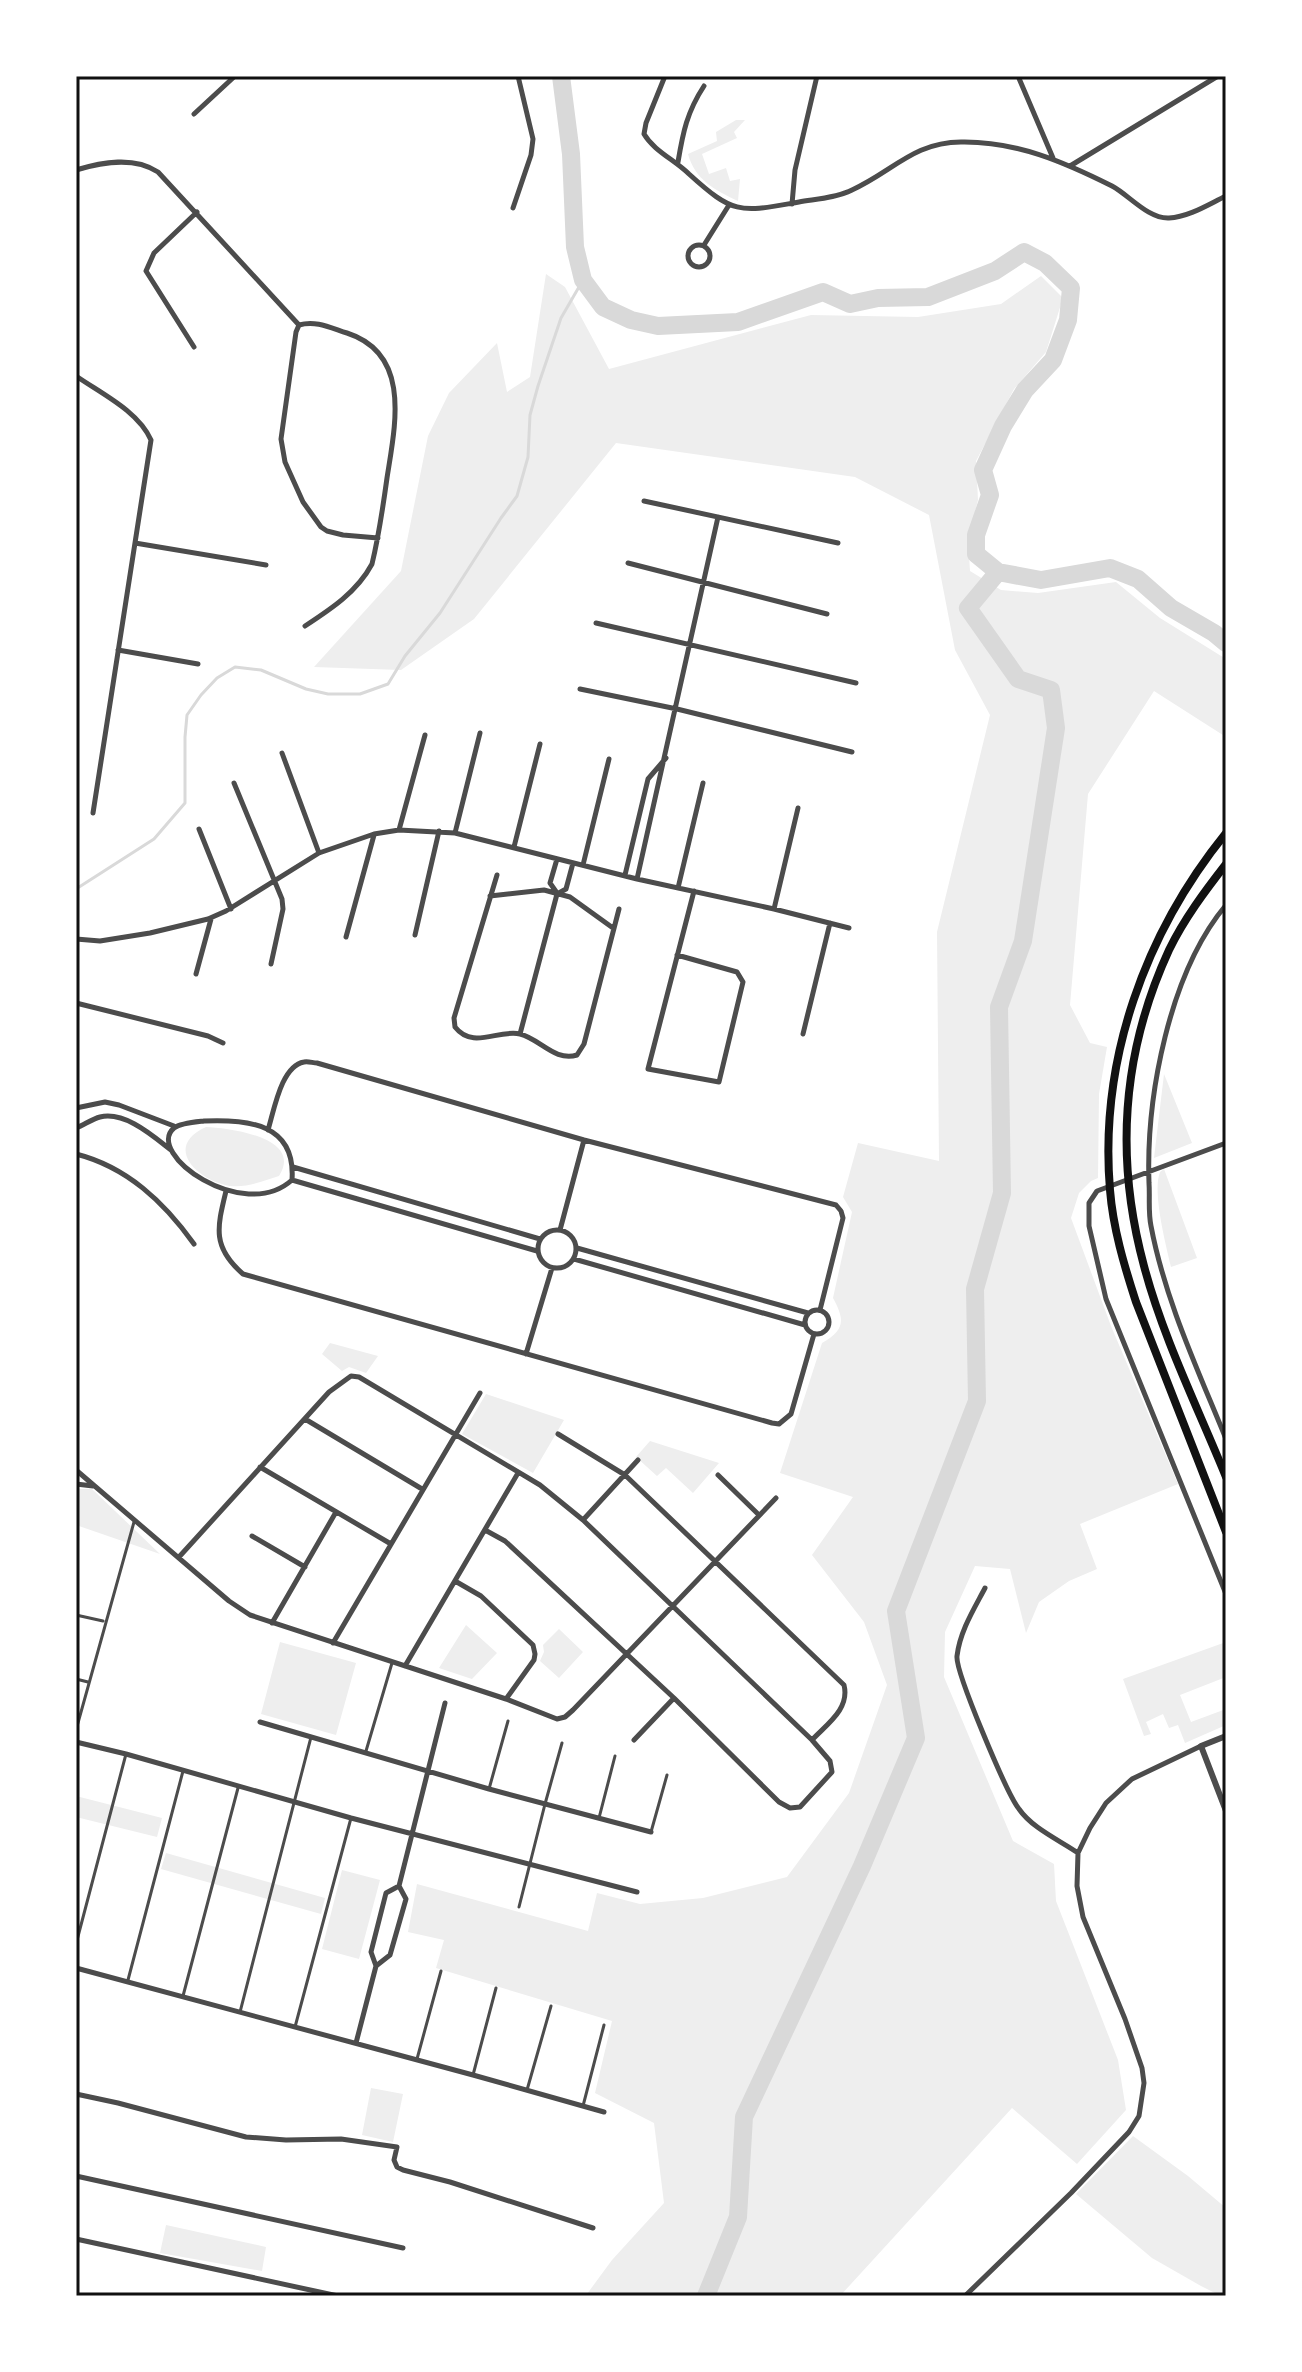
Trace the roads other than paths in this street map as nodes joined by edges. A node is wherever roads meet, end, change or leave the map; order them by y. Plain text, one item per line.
1 (235, 76) edge
2 (518, 76) edge
3 (665, 76) edge
4 (817, 76) edge
5 (1018, 76) edge
6 (1218, 76) edge
7 (704, 86) dead end
8 (194, 114) dead end
9 (1053, 158) junction
10 (678, 162) junction
11 (1070, 166) junction
12 (76, 170) edge
13 (1226, 196) edge
14 (792, 204) junction
15 (729, 205) junction
16 (513, 208) dead end
17 (197, 212) junction
18 (704, 245) junction
19 (299, 325) junction
20 (194, 347) dead end
21 (76, 376) edge
22 (644, 501) dead end
23 (718, 517) junction
24 (378, 538) junction
25 (135, 543) junction
26 (838, 543) dead end
27 (628, 563) dead end
28 (266, 565) dead end
29 (704, 583) junction
30 (827, 614) dead end
31 (596, 623) dead end
32 (305, 626) dead end
33 (691, 644) junction
34 (118, 650) junction
35 (198, 664) dead end
36 (856, 683) dead end
37 (580, 689) dead end
38 (677, 709) junction
39 (480, 733) dead end
40 (425, 735) dead end
41 (540, 744) dead end
42 (852, 752) dead end
43 (282, 753) dead end
44 (666, 757) junction
45 (609, 759) dead end
46 (234, 783) dead end
47 (703, 783) dead end
48 (798, 808) dead end
49 (93, 813) dead end
50 (199, 829) dead end
51 (399, 830) junction
52 (439, 831) junction
53 (455, 833) junction
54 (1226, 833) edge
55 (374, 834) junction
56 (514, 847) junction
57 (319, 853) junction
58 (557, 859) junction
59 (573, 863) junction
60 (1226, 864) edge
61 (583, 865) junction
62 (497, 875) dead end
63 (625, 875) junction
64 (637, 879) junction
65 (273, 881) junction
66 (678, 888) junction
67 (694, 891) junction
68 (557, 894) junction
69 (490, 896) junction
70 (1226, 905) edge
71 (231, 909) junction
72 (619, 909) dead end
73 (774, 909) junction
74 (211, 918) junction
75 (830, 923) junction
76 (613, 928) junction
77 (849, 928) dead end
78 (415, 935) dead end
79 (346, 937) dead end
80 (76, 939) edge
81 (677, 955) junction
82 (271, 964) dead end
83 (196, 974) dead end
84 (76, 1003) edge
85 (520, 1034) junction
86 (803, 1034) dead end
87 (223, 1043) dead end
88 (76, 1108) edge
89 (175, 1127) junction
90 (76, 1128) edge
91 (268, 1130) junction
92 (584, 1140) junction
93 (1226, 1143) edge
94 (172, 1150) junction
95 (76, 1154) edge
96 (293, 1167) junction
97 (1149, 1172) junction
98 (292, 1180) junction
99 (226, 1191) junction
100 (560, 1230) junction
101 (540, 1239) junction
102 (194, 1244) dead end
103 (577, 1248) junction
104 (537, 1251) junction
105 (574, 1259) junction
106 (552, 1268) junction
107 (820, 1310) junction
108 (808, 1313) junction
109 (805, 1325) junction
110 (814, 1334) junction
111 (526, 1354) junction
112 (480, 1393) dead end
113 (305, 1419) junction
114 (558, 1434) dead end
115 (455, 1435) junction
116 (1226, 1439) edge
117 (638, 1460) dead end
118 (260, 1467) junction
119 (76, 1470) edge
120 (518, 1473) junction
121 (625, 1475) junction
122 (718, 1475) dead end
123 (1226, 1477) edge
124 (76, 1484) edge
125 (94, 1487) junction
126 (422, 1489) junction
127 (776, 1498) dead end
128 (336, 1512) junction
129 (759, 1515) junction
130 (134, 1520) junction
131 (583, 1520) junction
132 (485, 1530) junction
133 (1226, 1532) edge
134 (252, 1536) dead end
135 (391, 1544) junction
136 (179, 1557) junction
137 (716, 1561) junction
138 (305, 1567) junction
139 (455, 1581) junction
140 (985, 1588) dead end
141 (1226, 1594) edge
142 (673, 1607) junction
143 (76, 1615) edge
144 (105, 1621) junction
145 (272, 1623) junction
146 (333, 1643) junction
147 (627, 1654) junction
148 (392, 1663) junction
149 (405, 1666) junction
150 (76, 1679) edge
151 (89, 1682) junction
152 (674, 1698) junction
153 (506, 1699) junction
154 (445, 1703) dead end
155 (508, 1721) dead end
156 (260, 1722) dead end
157 (76, 1730) edge
158 (1226, 1736) edge
159 (311, 1737) junction
160 (634, 1740) dead end
161 (812, 1740) junction
162 (76, 1742) edge
163 (562, 1743) dead end
164 (1201, 1746) junction
165 (366, 1753) junction
166 (126, 1754) junction
167 (615, 1756) dead end
168 (183, 1771) junction
169 (428, 1771) junction
170 (667, 1775) dead end
171 (238, 1788) junction
172 (489, 1789) junction
173 (294, 1803) junction
174 (545, 1804) junction
175 (1226, 1811) edge
176 (351, 1818) junction
177 (599, 1818) junction
178 (651, 1832) joint
179 (413, 1834) junction
180 (1078, 1853) junction
181 (529, 1866) junction
182 (399, 1886) junction
183 (637, 1892) dead end
184 (519, 1907) dead end
185 (76, 1944) edge
186 (376, 1966) junction
187 (76, 1968) edge
188 (441, 1971) dead end
189 (127, 1983) junction
190 (496, 1988) dead end
191 (183, 1996) junction
192 (551, 2006) dead end
193 (240, 2012) junction
194 (604, 2025) dead end
195 (295, 2027) junction
196 (356, 2043) junction
197 (417, 2059) junction
198 (473, 2075) junction
199 (527, 2090) junction
200 (76, 2094) edge
201 (583, 2106) junction
202 (604, 2112) dead end
203 (76, 2176) edge
204 (593, 2228) dead end
205 (76, 2239) edge
206 (403, 2248) dead end
207 (968, 2295) edge
208 (338, 2296) edge

1 - 8 street
2 - 16 street
3 - 10 street
4 - 14 street
5 - 9 street
6 - 11 street
7 - 10 street
9 - 11 street
9 - 14 street
10 - 15 street
11 - 13 street
12 - 17 street
14 - 15 street
15 - 18 street
17 - 19 street
17 - 20 street
18 - 18 street
19 - 24 street
19 - 24 street
21 - 25 street
22 - 23 street
23 - 26 street
23 - 29 street
24 - 32 street
25 - 28 street
25 - 34 street
27 - 29 street
29 - 30 street
29 - 33 street
31 - 33 street
33 - 36 street
33 - 38 street
34 - 35 street
34 - 49 street
37 - 38 street
38 - 42 street
38 - 44 street
39 - 53 street
40 - 51 street
41 - 56 street
43 - 57 street
44 - 63 street
44 - 64 street
45 - 61 street
46 - 65 street
47 - 66 street
48 - 73 street
50 - 71 street
51 - 52 street
51 - 55 street
52 - 53 street
52 - 78 street
53 - 56 street
54 - 133 highway
55 - 57 street
55 - 79 street
56 - 58 street
57 - 65 street
58 - 59 street
58 - 68 street
59 - 61 street
59 - 68 street
60 - 123 highway
61 - 63 street
62 - 69 street
63 - 64 street
64 - 66 street
65 - 71 street
65 - 82 street
66 - 67 street
67 - 73 street
67 - 81 street
68 - 69 street
68 - 76 street
68 - 85 street
69 - 85 street
70 - 97 street
71 - 74 street
72 - 76 street
73 - 75 street
74 - 80 street
74 - 83 street
75 - 77 street
75 - 86 street
76 - 85 street
81 - 81 street
84 - 87 street
88 - 89 street
89 - 91 street
89 - 94 street
90 - 94 street
91 - 92 street
91 - 96 street
92 - 100 street
92 - 107 street
93 - 97 street
94 - 99 street
95 - 102 street
96 - 98 street
96 - 101 street
97 - 116 street
97 - 141 street
98 - 99 street
98 - 104 street
99 - 111 street
100 - 101 street
100 - 103 street
101 - 104 street
103 - 105 street
103 - 108 street
104 - 106 street
105 - 106 street
105 - 109 street
106 - 111 street
107 - 108 street
107 - 110 street
108 - 109 street
109 - 110 street
110 - 111 street
112 - 115 street
113 - 115 street
113 - 118 street
113 - 126 street
114 - 121 street
115 - 120 street
115 - 126 street
117 - 121 street
118 - 128 street
118 - 136 street
119 - 125 street
120 - 131 street
120 - 132 street
121 - 131 street
121 - 137 street
122 - 129 street
124 - 125 street
125 - 130 street
126 - 135 street
127 - 129 street
128 - 135 street
128 - 138 street
129 - 137 street
130 - 136 street
130 - 144 lane
131 - 142 street
132 - 139 street
132 - 147 street
134 - 138 street
135 - 146 street
136 - 145 street
137 - 142 street
137 - 161 street
138 - 145 street
139 - 149 street
139 - 153 street
140 - 180 street
142 - 147 street
142 - 161 street
143 - 144 lane
144 - 151 lane
145 - 146 street
146 - 148 street
147 - 152 street
147 - 153 street
148 - 149 street
148 - 165 lane
149 - 153 street
150 - 151 lane
151 - 157 lane
152 - 160 street
152 - 161 street
154 - 169 street
155 - 172 lane
156 - 159 street
158 - 164 street
159 - 165 street
159 - 173 lane
162 - 166 street
163 - 174 lane
164 - 175 street
164 - 180 street
165 - 169 street
166 - 168 street
166 - 185 lane
167 - 177 lane
168 - 171 street
168 - 189 lane
169 - 172 street
169 - 179 street
170 - 178 lane
171 - 173 street
171 - 191 lane
172 - 174 street
173 - 176 street
173 - 193 lane
174 - 177 street
174 - 181 lane
176 - 179 street
176 - 195 lane
177 - 178 street
179 - 181 street
179 - 182 street
180 - 207 street
181 - 183 street
181 - 184 lane
182 - 186 street
182 - 186 street
186 - 196 street
187 - 189 street
188 - 197 lane
189 - 191 street
190 - 198 lane
191 - 193 street
192 - 199 lane
193 - 195 street
194 - 201 lane
195 - 196 street
196 - 197 street
197 - 198 street
198 - 199 street
199 - 201 street
200 - 204 street
201 - 202 street
203 - 206 street
205 - 208 street

